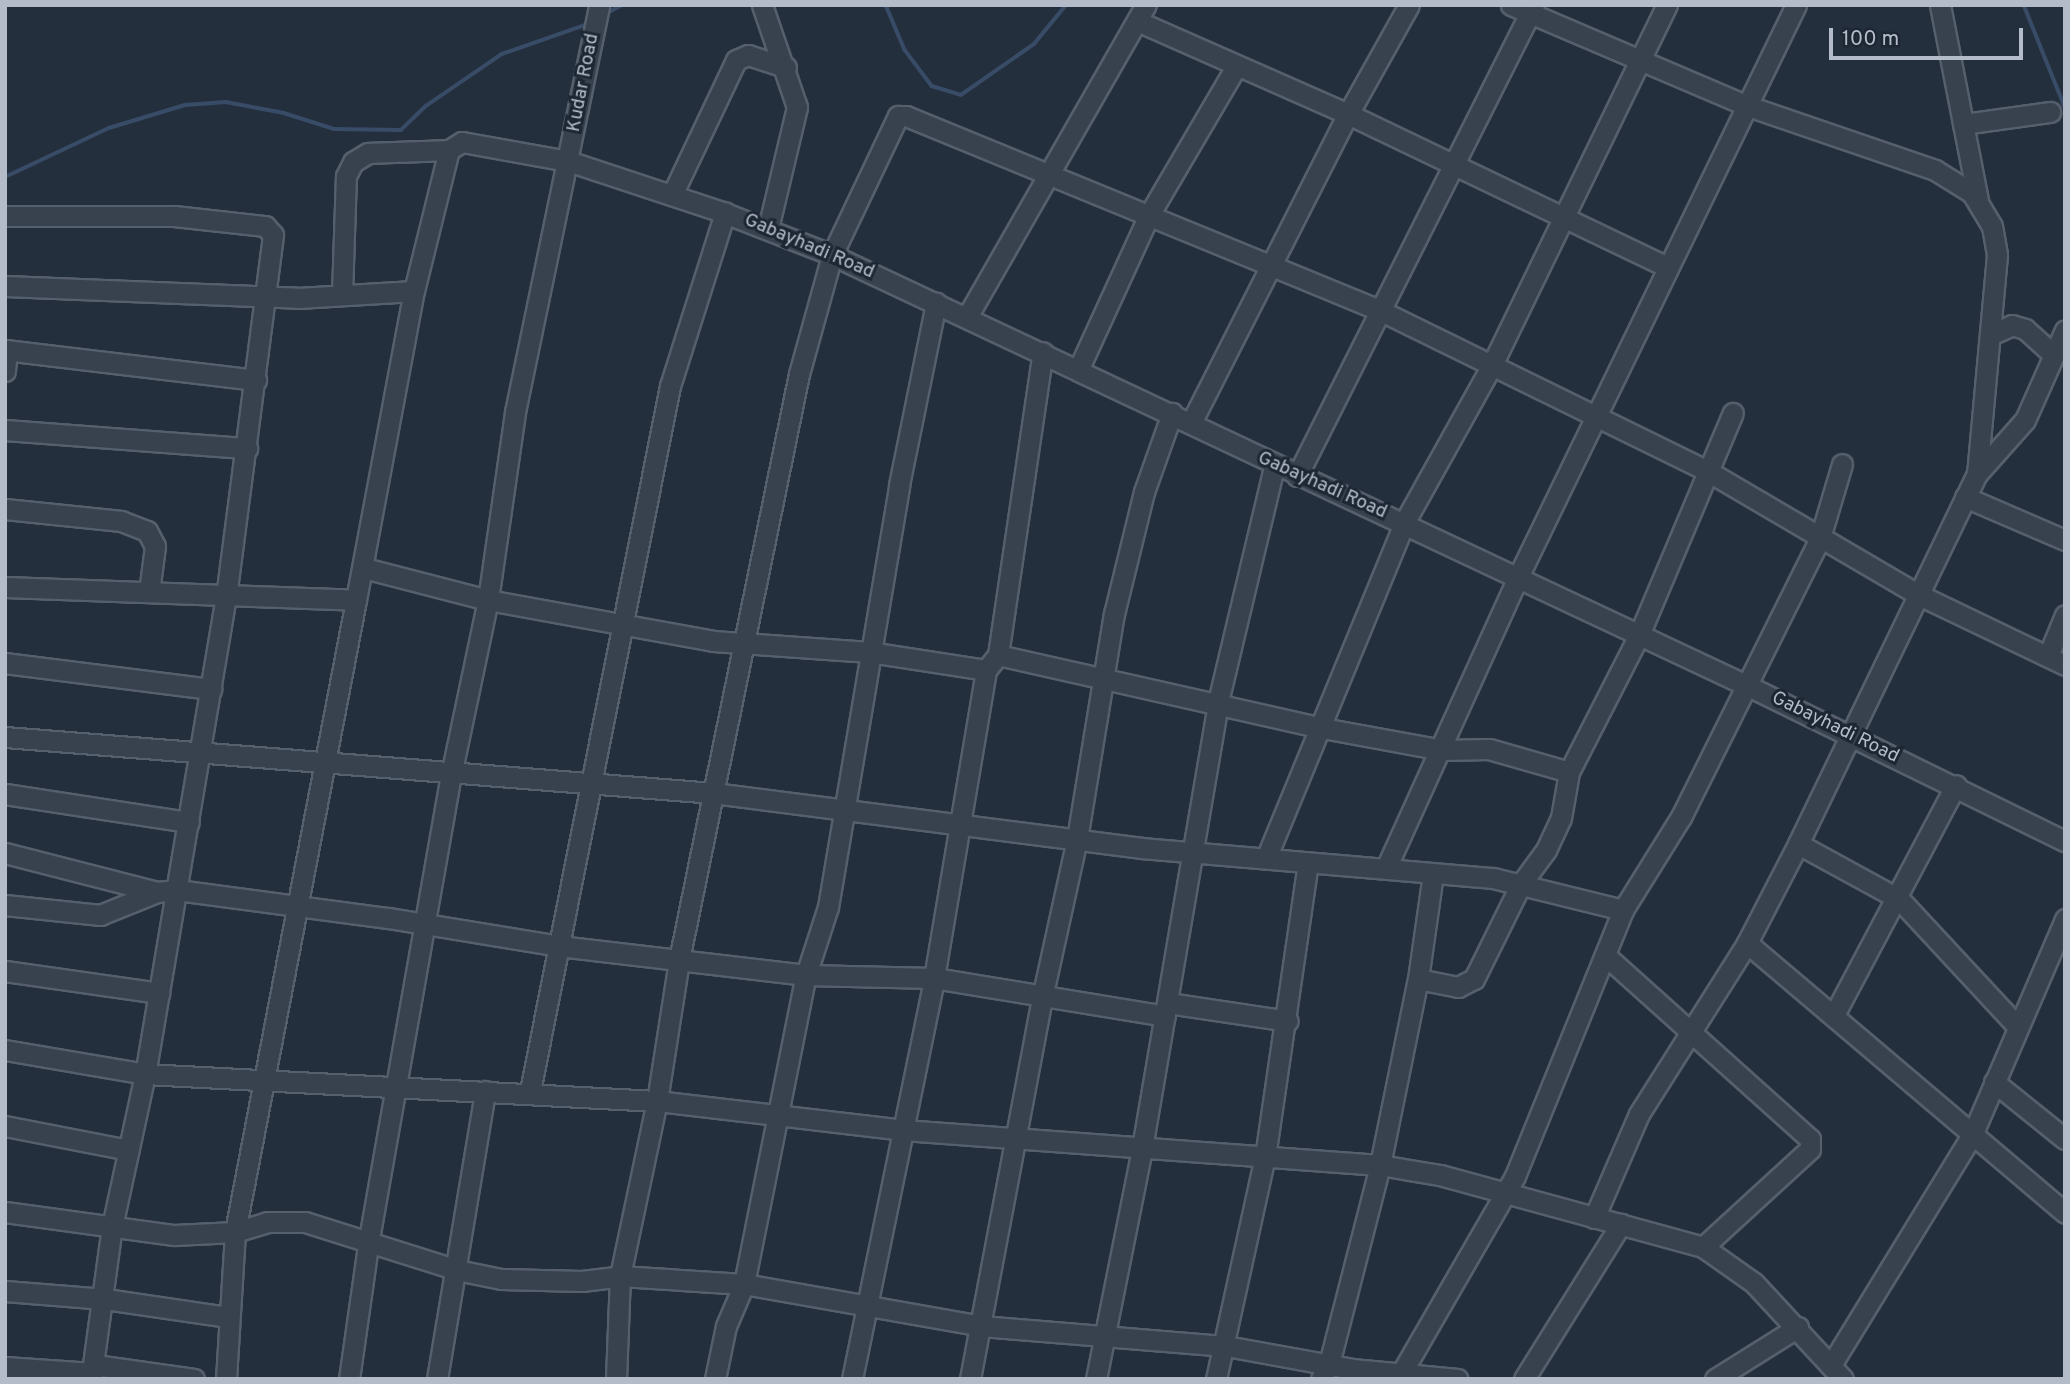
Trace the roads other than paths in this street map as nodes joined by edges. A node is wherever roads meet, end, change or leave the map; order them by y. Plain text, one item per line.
1 (599, 5) edge
2 (762, 5) edge
3 (1409, 5) edge
4 (1511, 5) edge
5 (1667, 5) edge
6 (1796, 5) edge
7 (1940, 5) edge
8 (1532, 10) edge
9 (1142, 13) edge
10 (1641, 62) junction
11 (786, 67) junction
12 (1236, 67) junction
13 (1745, 104) junction
14 (2050, 112) dead end
15 (1348, 114) junction
16 (1963, 124) junction
17 (449, 150) junction
18 (568, 161) junction
19 (1452, 165) junction
20 (1045, 174) junction
21 (671, 195) junction
22 (1978, 200) junction
23 (725, 213) junction
24 (1149, 215) junction
25 (5, 216) edge
26 (1563, 216) junction
27 (768, 229) junction
28 (832, 255) junction
29 (1271, 263) junction
30 (1668, 267) junction
31 (5, 286) edge
32 (414, 291) junction
33 (342, 295) junction
34 (268, 296) junction
35 (936, 303) junction
36 (1379, 310) junction
37 (967, 317) junction
38 (2065, 330) edge
39 (1990, 335) junction
40 (6, 350) edge
41 (1043, 352) junction
42 (2054, 355) junction
43 (1079, 368) junction
44 (1490, 368) junction
45 (5, 371) edge
46 (256, 380) junction
47 (1171, 413) junction
48 (1733, 413) dead end
49 (1599, 417) junction
50 (1192, 422) junction
51 (5, 430) edge
52 (247, 448) junction
53 (1842, 464) dead end
54 (1275, 467) junction
55 (1711, 473) junction
56 (1977, 474) junction
57 (1297, 477) junction
58 (1965, 497) junction
59 (5, 509) edge
60 (1404, 523) junction
61 (1820, 538) junction
62 (2065, 540) edge
63 (364, 568) junction
64 (1517, 579) junction
65 (5, 587) edge
66 (149, 592) junction
67 (1917, 594) junction
68 (226, 596) junction
69 (356, 600) junction
70 (488, 600) junction
71 (2065, 615) edge
72 (621, 625) junction
73 (1639, 635) junction
74 (744, 644) junction
75 (870, 652) junction
76 (2056, 660) edge
77 (992, 662) junction
78 (5, 663) edge
79 (1105, 682) junction
80 (1748, 686) junction
81 (211, 689) junction
82 (1218, 702) junction
83 (1317, 727) junction
84 (1850, 736) junction
85 (5, 737) edge
86 (1442, 750) junction
87 (201, 752) junction
88 (323, 764) junction
89 (1569, 772) junction
90 (451, 775) junction
91 (589, 782) junction
92 (1956, 785) junction
93 (713, 793) junction
94 (5, 794) edge
95 (846, 810) junction
96 (189, 822) junction
97 (957, 825) junction
98 (1077, 839) junction
99 (2065, 841) edge
100 (1798, 844) junction
101 (1195, 852) junction
102 (5, 853) edge
103 (1266, 856) junction
104 (1308, 863) junction
105 (1387, 866) junction
106 (1433, 873) junction
107 (1521, 884) junction
108 (167, 891) junction
109 (1899, 899) junction
110 (5, 905) edge
111 (300, 908) junction
112 (1623, 910) junction
113 (2065, 919) edge
114 (424, 927) junction
115 (1747, 943) junction
116 (559, 946) junction
117 (1606, 956) junction
118 (679, 960) junction
119 (5, 971) edge
120 (806, 975) junction
121 (934, 978) junction
122 (1418, 979) junction
123 (159, 993) junction
124 (1042, 998) junction
125 (1166, 1010) junction
126 (1834, 1015) junction
127 (1288, 1021) junction
128 (2018, 1027) junction
129 (1690, 1033) junction
130 (5, 1050) edge
131 (145, 1074) junction
132 (264, 1081) junction
133 (1994, 1082) junction
134 (398, 1090) junction
135 (485, 1091) junction
136 (530, 1091) junction
137 (657, 1101) junction
138 (778, 1112) junction
139 (5, 1126) edge
140 (903, 1130) junction
141 (1973, 1133) junction
142 (1015, 1138) junction
143 (2065, 1139) edge
144 (1142, 1148) junction
145 (129, 1150) junction
146 (1265, 1157) junction
147 (1380, 1166) junction
148 (1506, 1193) junction
149 (5, 1212) edge
150 (2065, 1213) edge
151 (1594, 1218) junction
152 (1621, 1224) junction
153 (112, 1226) junction
154 (235, 1232) junction
155 (369, 1239) junction
156 (1703, 1247) junction
157 (457, 1270) junction
158 (620, 1276) junction
159 (744, 1284) junction
160 (5, 1291) edge
161 (105, 1299) junction
162 (868, 1308) junction
163 (229, 1317) junction
164 (981, 1326) junction
165 (1798, 1327) junction
166 (1106, 1336) junction
167 (1226, 1346) junction
168 (5, 1367) edge
169 (1325, 1371) edge
170 (93, 1372) edge
171 (1837, 1372) edge
172 (1400, 1375) edge
173 (194, 1379) edge
174 (226, 1379) edge
175 (349, 1379) edge
176 (437, 1379) edge
177 (616, 1379) edge
178 (715, 1379) edge
179 (852, 1379) edge
180 (970, 1379) edge
181 (1096, 1379) edge
182 (1216, 1379) edge
183 (1458, 1379) edge
184 (1524, 1379) edge
185 (1715, 1379) edge

1 - 18 street, Kudar Road
2 - 11 street
3 - 15 street
4 - 8 street
5 - 10 street
6 - 13 street
7 - 16 street
8 - 10 street
8 - 19 street
9 - 12 street
9 - 20 street
10 - 13 street
10 - 26 street
11 - 21 street
11 - 27 street
12 - 15 street
12 - 24 street
13 - 22 street
13 - 30 street
14 - 16 street
15 - 19 street
15 - 29 street
16 - 22 street
17 - 18 street, Gabayhadi Road
17 - 32 street
17 - 33 street, Gabayhadi Road
18 - 21 street, Gabayhadi Road
18 - 70 street, Kudar Road
19 - 26 street
19 - 36 street
20 - 24 street
20 - 28 street
20 - 37 street
21 - 23 street, Gabayhadi Road
22 - 39 street
23 - 27 street, Gabayhadi Road
23 - 72 street
24 - 29 street
24 - 43 street
25 - 34 street
26 - 30 street
26 - 44 street
27 - 28 street, Gabayhadi Road
28 - 35 street, Gabayhadi Road
28 - 74 street
29 - 36 street
29 - 50 street
30 - 49 street
31 - 34 street
32 - 33 street
32 - 63 street
33 - 34 street
34 - 46 street
35 - 37 street, Gabayhadi Road
35 - 75 street
36 - 44 street
36 - 57 street
37 - 41 street, Gabayhadi Road
38 - 42 street
39 - 42 street
39 - 56 street
40 - 45 street
40 - 46 street
41 - 43 street, Gabayhadi Road
41 - 77 street
42 - 56 street
43 - 47 street, Gabayhadi Road
44 - 49 street
44 - 60 street
46 - 52 street
47 - 50 street, Gabayhadi Road
47 - 79 street
48 - 55 street
49 - 55 street
49 - 64 street
50 - 54 street, Gabayhadi Road
51 - 52 street
52 - 68 street
53 - 61 street
54 - 57 street, Gabayhadi Road
54 - 82 street
55 - 61 street
55 - 73 street
56 - 58 street
57 - 60 street, Gabayhadi Road
58 - 62 street
58 - 67 street
59 - 66 street
60 - 64 street, Gabayhadi Road
60 - 83 street
61 - 67 street
61 - 80 street
63 - 69 street
63 - 70 street
64 - 73 street, Gabayhadi Road
64 - 86 street
65 - 66 street
66 - 68 street
67 - 76 street
67 - 84 street
68 - 69 street
68 - 81 street
69 - 88 street
70 - 72 street
70 - 90 street, Kudar Road
71 - 76 street
72 - 74 street
72 - 91 street
73 - 80 street, Gabayhadi Road
73 - 89 street
74 - 75 street
74 - 93 street
75 - 77 street
75 - 95 street
77 - 79 street
77 - 97 street
78 - 81 street
79 - 82 street
79 - 98 street
80 - 84 street, Gabayhadi Road
80 - 112 street
81 - 87 street
82 - 83 street
82 - 101 street
83 - 86 street
83 - 103 street
84 - 92 street, Gabayhadi Road
84 - 100 street
85 - 87 street
86 - 89 street
86 - 105 street
87 - 88 street
87 - 96 street
88 - 90 street
88 - 111 street
89 - 107 street
90 - 91 street
90 - 114 street, Kudar Road
91 - 93 street
91 - 116 street
92 - 99 street, Gabayhadi Road
92 - 109 street
93 - 95 street
93 - 118 street
94 - 96 street
95 - 97 street
95 - 120 street
96 - 108 street
97 - 98 street
97 - 121 street
98 - 101 street
98 - 124 street
100 - 109 street
100 - 115 street
101 - 103 street
101 - 125 street
102 - 108 street
103 - 104 street
104 - 105 street
104 - 127 street
105 - 106 street
106 - 107 street
106 - 122 street
107 - 112 street
107 - 122 street
108 - 110 street
108 - 111 street
108 - 123 street
109 - 126 street
109 - 128 street
111 - 114 street
111 - 132 street
112 - 117 street
113 - 128 street
114 - 116 street
114 - 134 street, Kudar Road
115 - 126 street
115 - 129 street
116 - 118 street
116 - 136 street
117 - 129 street
117 - 148 street
118 - 120 street
118 - 137 street
119 - 123 street
120 - 121 street
120 - 138 street
121 - 124 street
121 - 140 street
122 - 147 street
123 - 131 street
124 - 125 street
124 - 142 street
125 - 127 street
125 - 144 street
126 - 141 street
127 - 146 street
128 - 133 street
129 - 151 street
129 - 156 street
130 - 131 street
131 - 132 street
131 - 145 street
132 - 134 street
132 - 154 street
133 - 141 street
133 - 143 street
134 - 135 street
134 - 155 street, Kudar Road
135 - 136 street
135 - 157 street
136 - 137 street
137 - 138 street
137 - 158 street
138 - 140 street
138 - 159 street
139 - 145 street
140 - 142 street
140 - 162 street
141 - 150 street
141 - 171 street
142 - 144 street
142 - 164 street
144 - 146 street
144 - 166 street
145 - 153 street
146 - 147 street
146 - 167 street
147 - 148 street
147 - 169 street
148 - 151 street
148 - 172 street
149 - 153 street
151 - 152 street
152 - 156 street
152 - 184 street
153 - 154 street
153 - 161 street
154 - 155 street
154 - 163 street
155 - 157 street
155 - 175 street, Kudar Road
156 - 165 street
157 - 158 street
157 - 176 street
158 - 159 street
158 - 177 street
159 - 162 street
159 - 178 street
160 - 161 street
161 - 163 street
161 - 170 street
162 - 164 street
162 - 179 street
163 - 174 street
164 - 166 street
164 - 180 street
165 - 171 street
165 - 185 street
166 - 167 street
166 - 181 street
167 - 169 street
167 - 182 street
168 - 170 street
169 - 172 street
170 - 173 street
172 - 183 street

